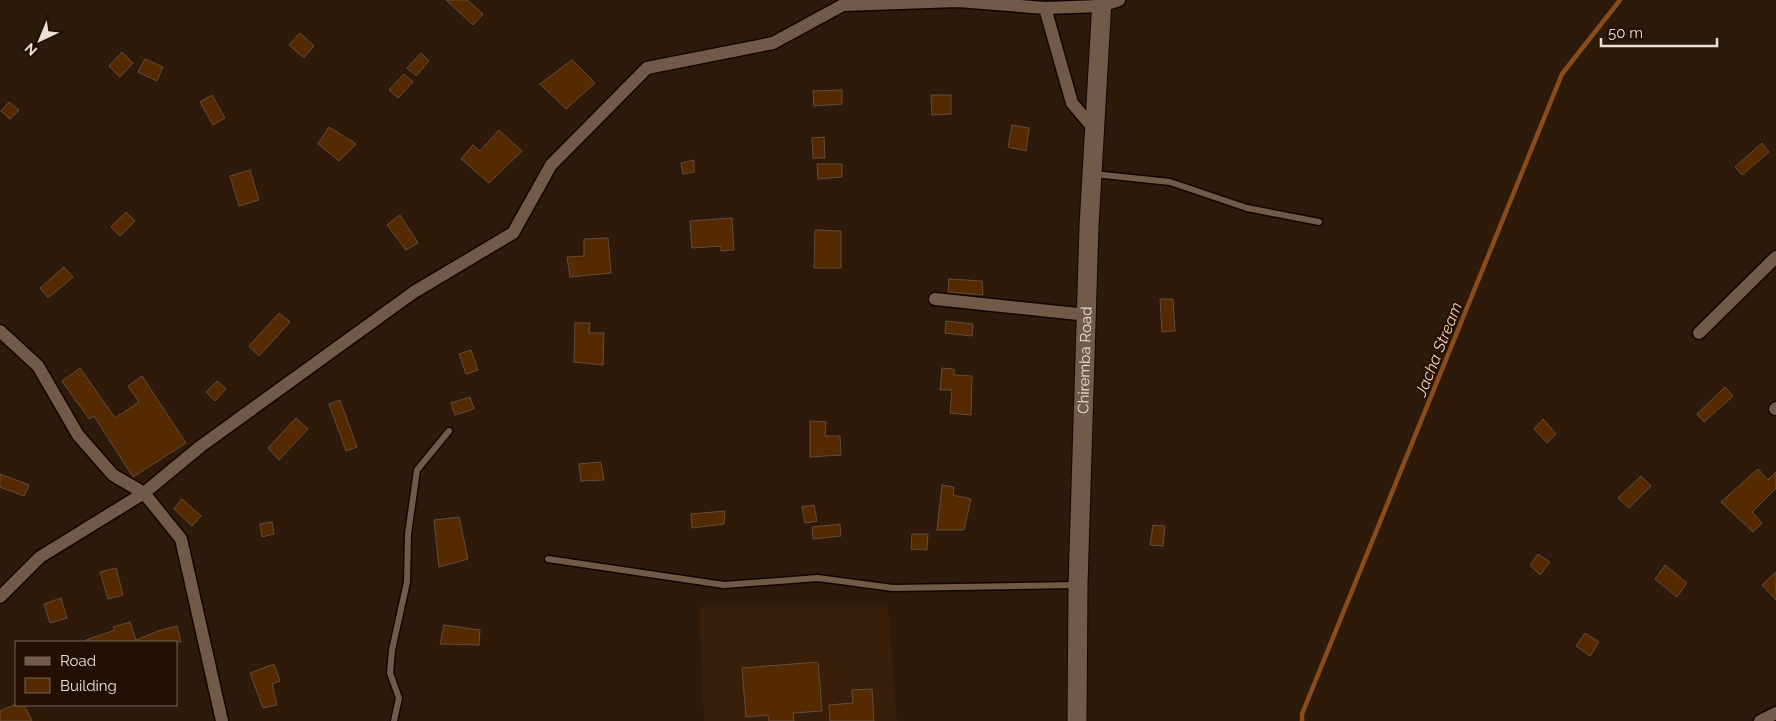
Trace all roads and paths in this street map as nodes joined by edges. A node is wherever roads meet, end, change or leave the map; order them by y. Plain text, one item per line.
1 (1119, 0) edge
2 (1102, 3) edge
3 (1045, 8) junction
4 (1093, 128) junction
5 (1091, 173) junction
6 (1319, 222) dead end
7 (1776, 257) edge
8 (935, 299) dead end
9 (1088, 315) junction
10 (0, 331) edge
11 (1699, 333) dead end
12 (450, 431) dead end
13 (144, 493) junction
14 (548, 559) dead end
15 (1078, 585) junction
16 (0, 596) edge
17 (1776, 713) edge
18 (222, 721) edge
19 (394, 721) edge
20 (1077, 721) edge
21 (1760, 721) edge

1 - 2 street
2 - 3 street
2 - 4 main road, Chiremba Road
3 - 4 street
3 - 13 street
4 - 5 main road, Chiremba Road
5 - 6 lane
5 - 9 main road, Chiremba Road
7 - 11 street
8 - 9 street
9 - 15 main road, Chiremba Road
10 - 13 street
12 - 19 lane
13 - 16 street
13 - 18 street
14 - 15 lane
15 - 20 main road, Chiremba Road
17 - 21 street

